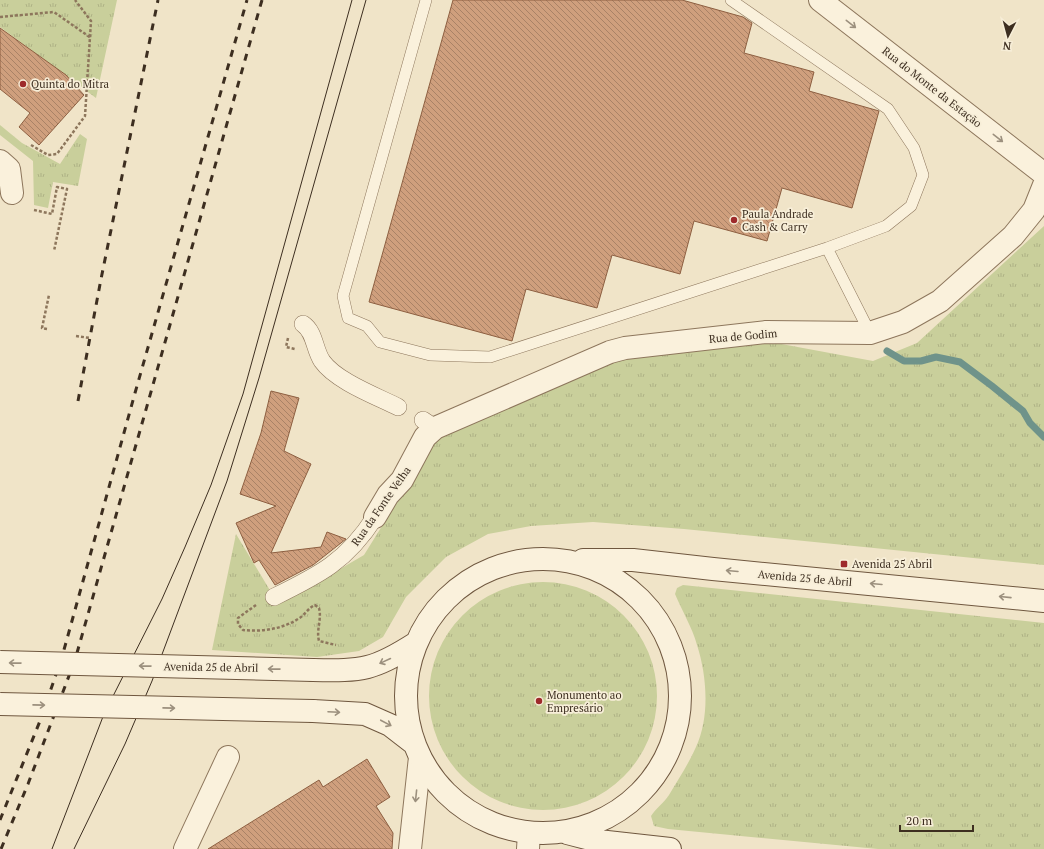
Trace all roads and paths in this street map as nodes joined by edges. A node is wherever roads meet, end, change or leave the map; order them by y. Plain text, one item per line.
1 (75, 0) edge
2 (426, 0) edge
3 (731, 0) edge
4 (820, 0) edge
5 (0, 17) edge
6 (91, 38) junction
7 (31, 145) dead end
8 (0, 161) edge
9 (1044, 174) edge
10 (1044, 185) edge
11 (12, 193) dead end
12 (34, 210) dead end
13 (827, 248) junction
14 (54, 251) dead end
15 (49, 295) dead end
16 (303, 324) dead end
17 (47, 329) dead end
18 (870, 333) junction
19 (76, 336) dead end
20 (90, 338) dead end
21 (398, 407) dead end
22 (429, 424) joint
23 (375, 517) joint
24 (565, 560) junction
25 (274, 597) dead end
26 (1044, 601) edge
27 (319, 608) dead end
28 (416, 643) junction
29 (336, 645) dead end
30 (0, 662) edge
31 (0, 704) edge
32 (416, 749) junction
33 (228, 757) dead end
34 (567, 833) junction
35 (529, 841) edge
36 (185, 849) edge
37 (410, 849) edge
38 (670, 849) edge

1 - 6 path
2 - 13 lane
3 - 13 lane
4 -> 9 main road, Rua do Monte da Estação
5 - 6 path
6 - 7 path
8 - 11 main road
10 - 18 main road, Rua de Godim
12 - 14 path
13 - 18 lane
15 - 17 path
16 - 21 street
18 - 22 main road, Rua de Godim
19 - 20 path
22 - 23 main road, Rua da Fonte Velha
23 - 25 street, Rua da Fonte Velha
26 -> 24 main road, Avenida 25 de Abril
24 - 28 main road
24 - 34 main road
27 - 29 path
28 -> 30 main road, Avenida 25 de Abril, bridge
28 - 32 main road
31 -> 32 main road, bridge
32 - 35 main road
32 -> 37 main road
33 - 36 main road
34 - 35 main road
34 - 38 main road

